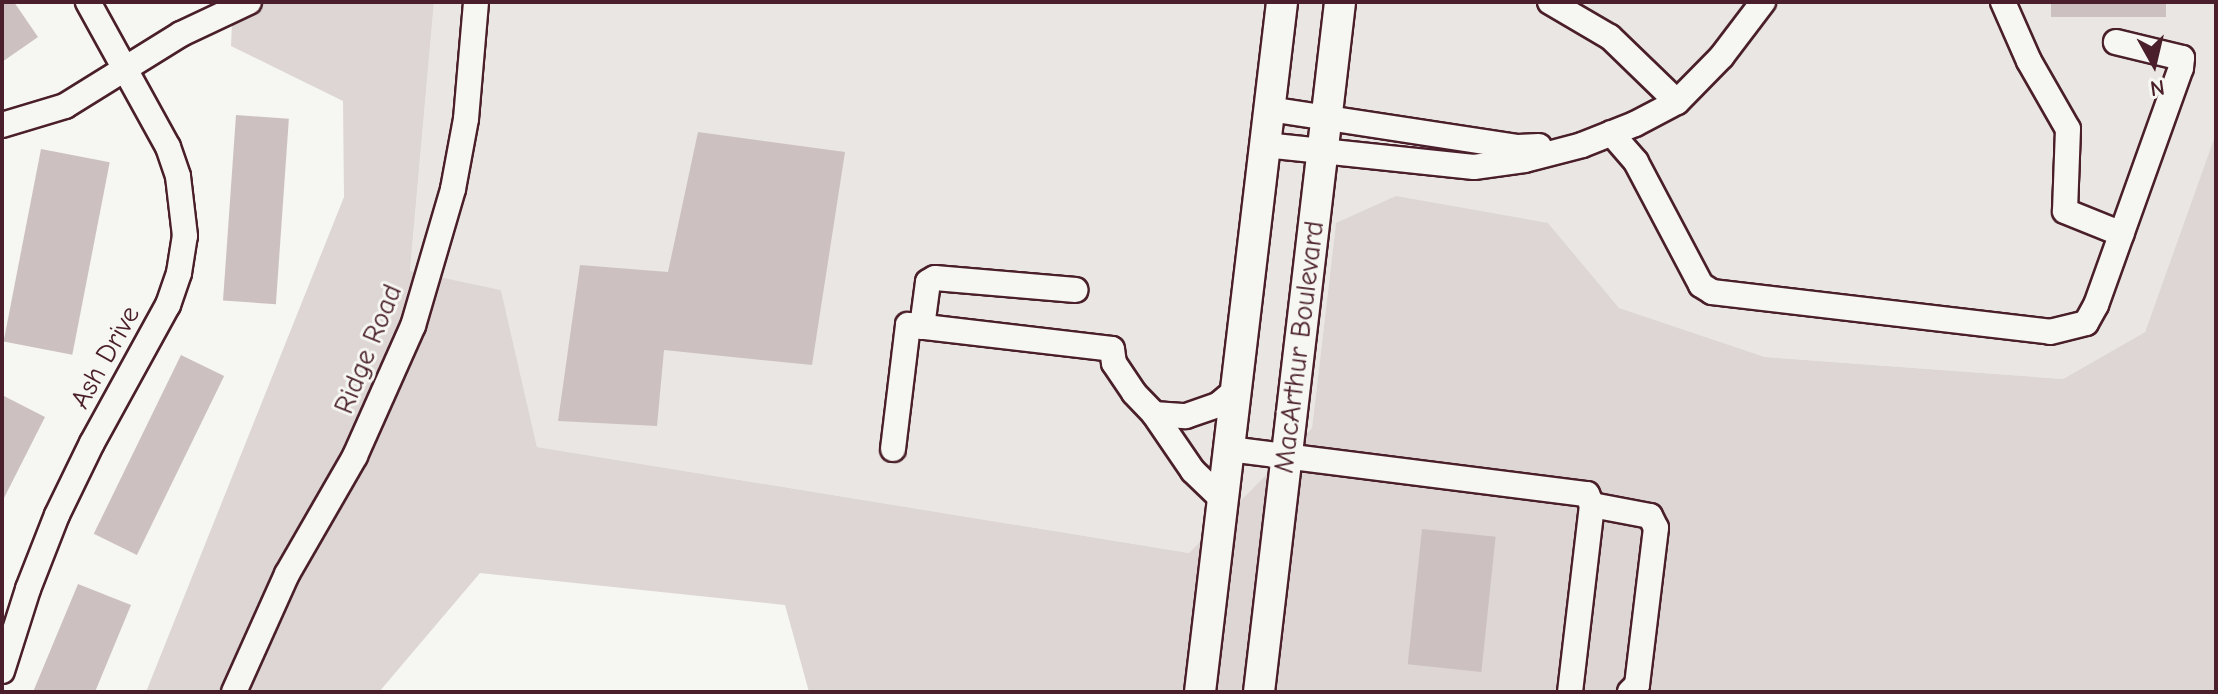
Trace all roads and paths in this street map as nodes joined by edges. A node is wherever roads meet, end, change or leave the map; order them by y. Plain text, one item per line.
1 (88, 2) edge
2 (249, 2) edge
3 (476, 2) edge
4 (1282, 2) edge
5 (1340, 2) edge
6 (1550, 2) edge
7 (1763, 2) edge
8 (2003, 2) edge
9 (2116, 42) dead end
10 (126, 70) junction
11 (1677, 102) junction
12 (1269, 109) junction
13 (1327, 119) junction
14 (2, 125) edge
15 (1611, 133) junction
16 (1265, 145) junction
17 (1582, 145) junction
18 (1323, 152) junction
19 (2122, 234) junction
20 (1075, 290) dead end
21 (922, 327) junction
22 (1236, 390) junction
23 (1154, 414) junction
24 (893, 449) dead end
25 (1229, 449) junction
26 (1286, 456) junction
27 (1223, 500) junction
28 (1592, 505) junction
29 (2, 671) edge
30 (234, 692) edge
31 (1200, 692) edge
32 (1259, 692) edge
33 (1570, 692) edge
34 (1630, 692) edge

1 - 10 street, Ash Drive
2 - 10 street
3 - 30 street, Ridge Road
4 - 12 main road, MacArthur Boulevard
5 - 13 main road, MacArthur Boulevard
6 - 11 street
7 - 11 street
8 - 19 street
9 - 19 street
10 - 14 street
10 - 29 street, Ash Drive
11 - 15 street
12 - 13 street
12 - 16 main road, MacArthur Boulevard
13 - 17 street
13 - 18 main road, MacArthur Boulevard
15 - 17 street
15 - 19 street
16 - 18 street
16 - 22 main road, MacArthur Boulevard
17 - 18 street
18 - 26 main road, MacArthur Boulevard
20 - 21 street
21 - 23 street
21 - 24 street
22 - 23 street
22 - 25 main road, MacArthur Boulevard
23 - 27 street
25 - 26 street
25 - 27 main road, MacArthur Boulevard
26 - 28 street
26 - 32 main road, MacArthur Boulevard
27 - 31 main road, MacArthur Boulevard
28 - 33 street
28 - 34 street

